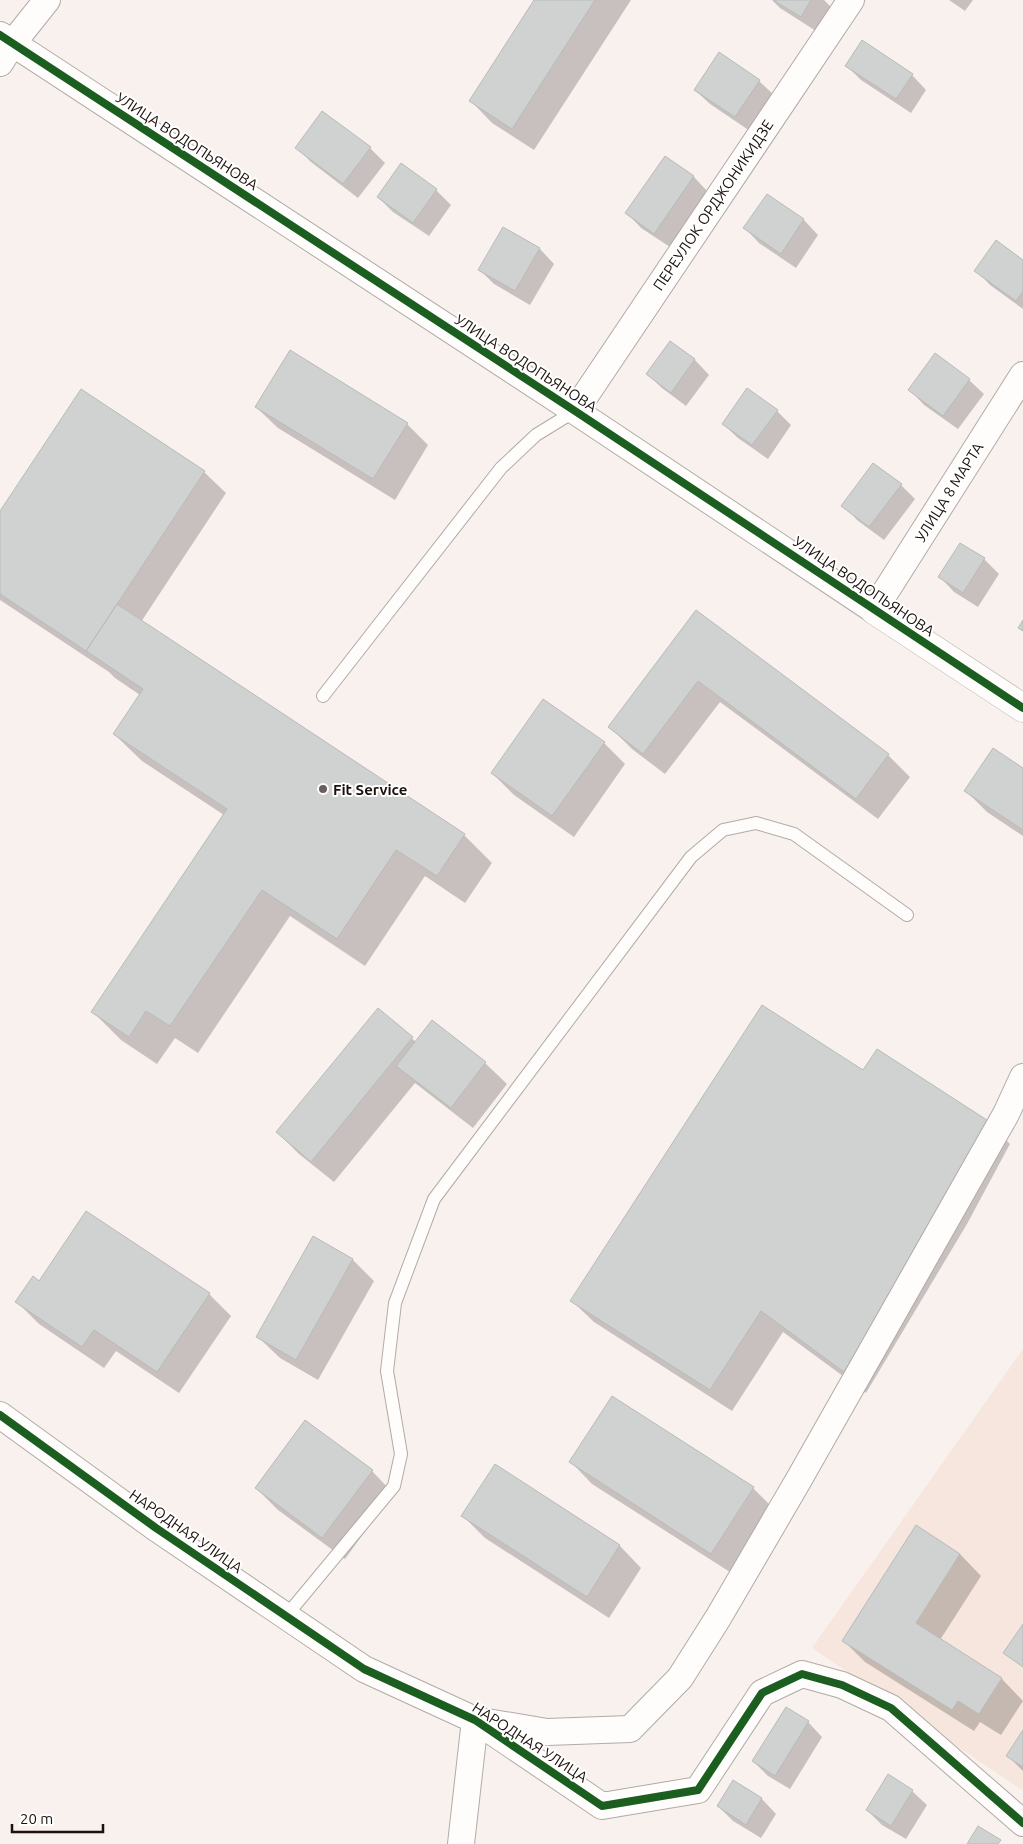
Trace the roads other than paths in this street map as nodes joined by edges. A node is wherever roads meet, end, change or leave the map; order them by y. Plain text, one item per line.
1 (47, 0) edge
2 (851, 0) edge
3 (4, 47) edge
4 (1023, 375) edge
5 (575, 411) junction
6 (874, 610) junction
7 (323, 696) dead end
8 (1023, 708) edge
9 (907, 915) dead end
10 (1023, 1077) edge
11 (0, 1415) edge
12 (286, 1616) junction
13 (475, 1720) junction
14 (1023, 1823) edge
15 (461, 1844) edge

1 - 3 street
2 - 5 street, ПЕРЕУЛОК ОРДЖОНИКИДЗЕ
3 - 5 street, УЛИЦА ВОДОПЬЯНОВА
4 - 6 street, УЛИЦА 8 МАРТА
5 - 6 street, УЛИЦА ВОДОПЬЯНОВА
5 - 7 lane
6 - 8 street, УЛИЦА ВОДОПЬЯНОВА
9 - 12 lane
10 - 13 street
11 - 12 street, НАРОДНАЯ УЛИЦА
12 - 13 street, НАРОДНАЯ УЛИЦА
13 - 14 street, НАРОДНАЯ УЛИЦА
13 - 15 street

